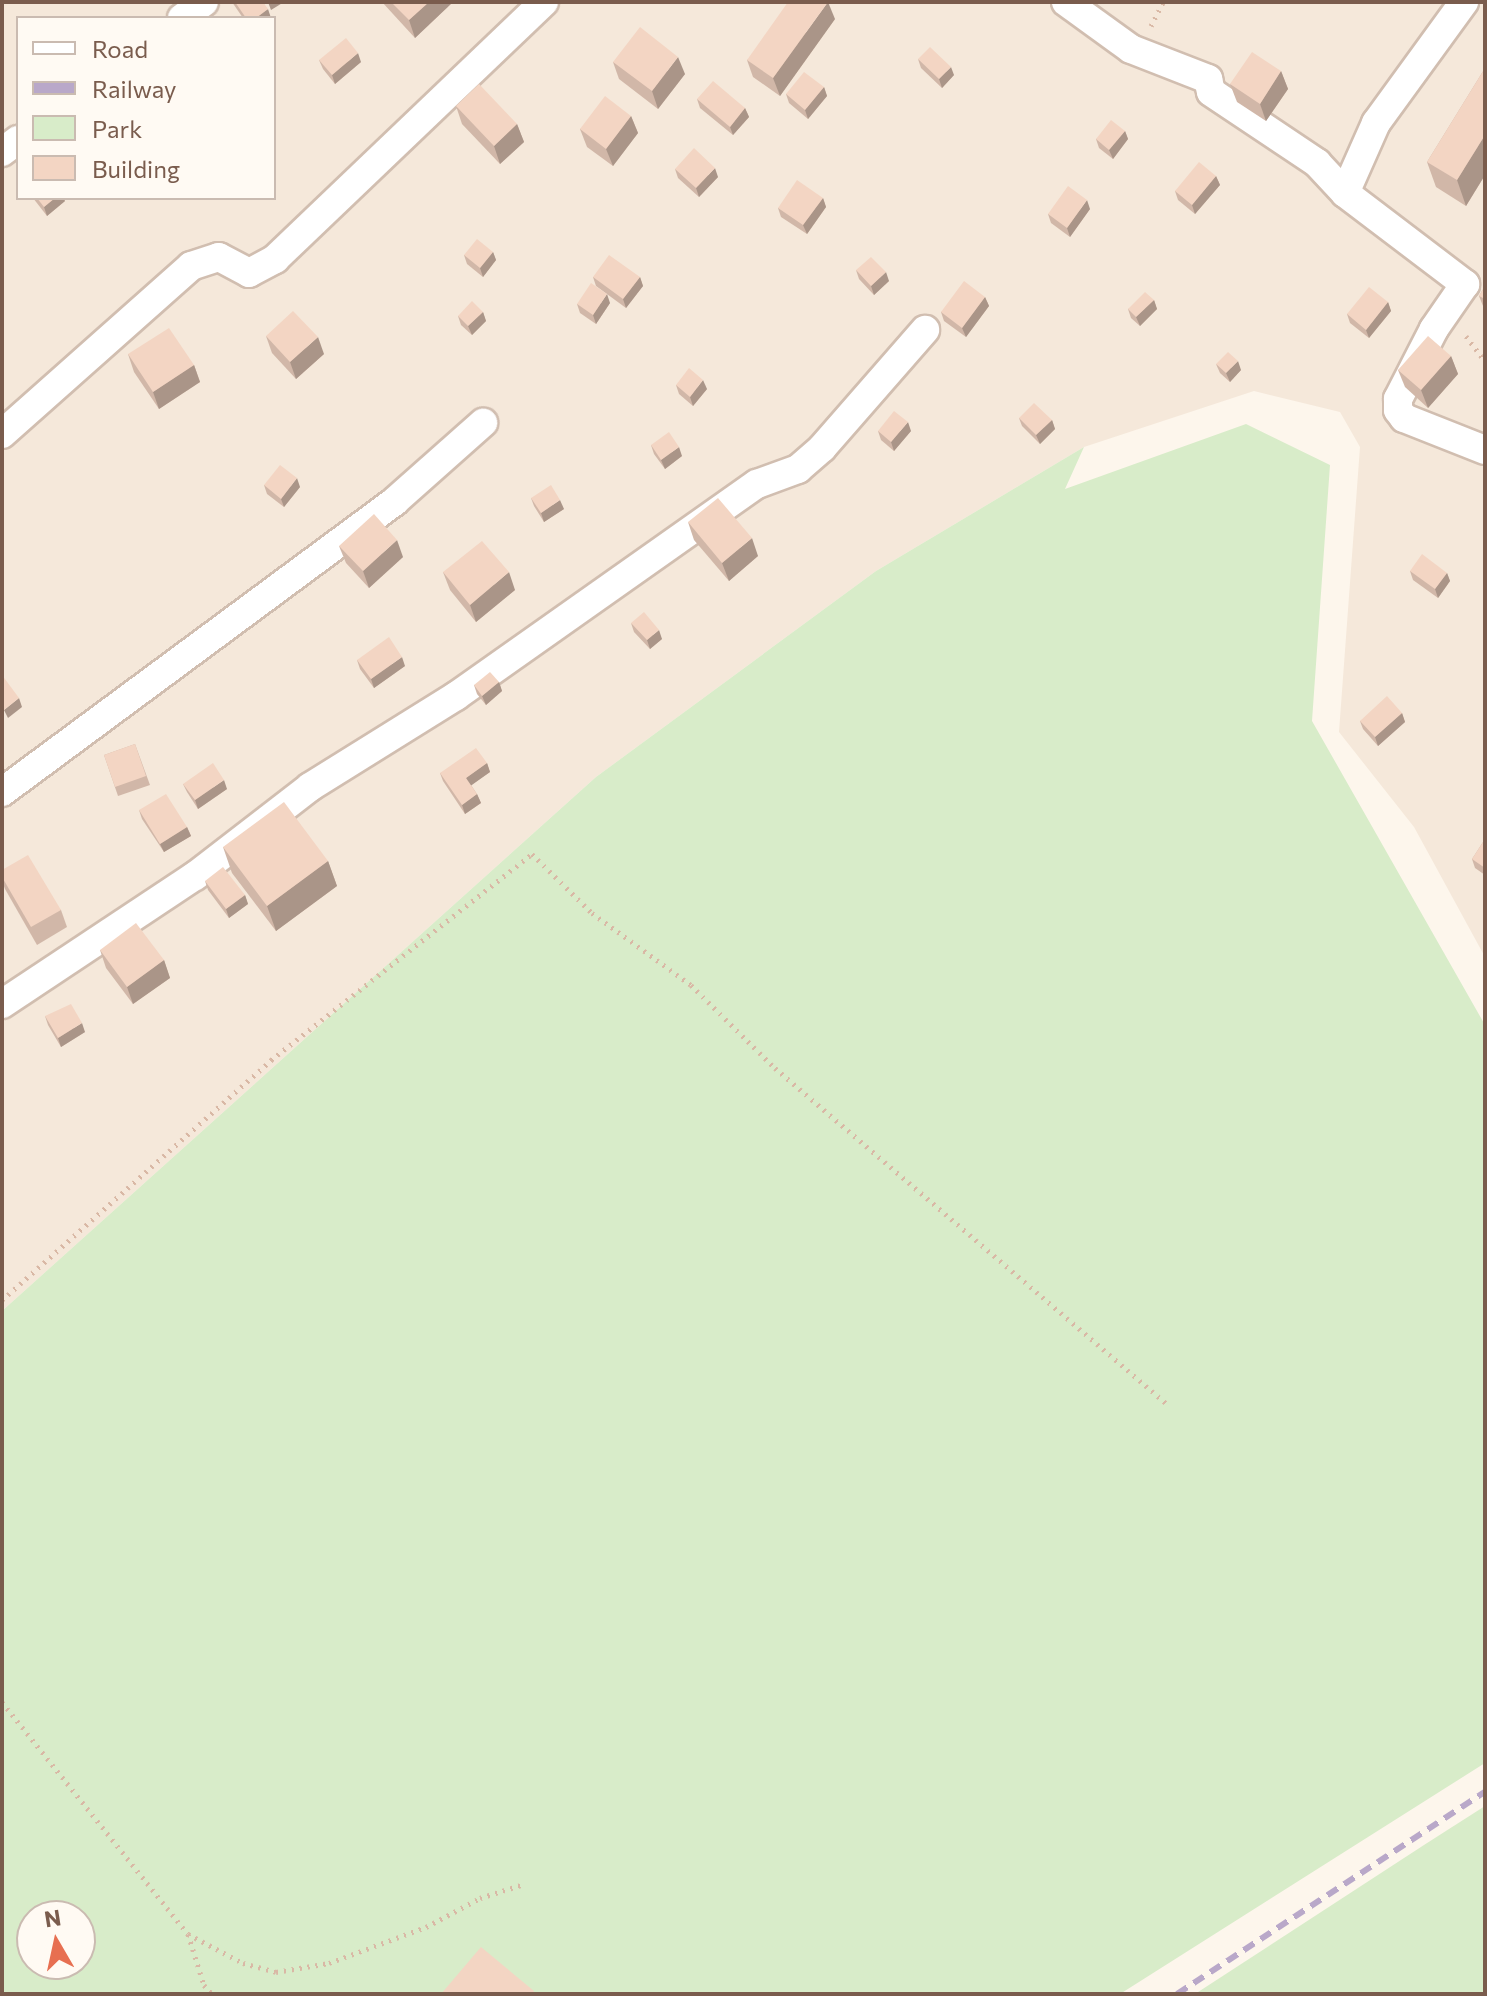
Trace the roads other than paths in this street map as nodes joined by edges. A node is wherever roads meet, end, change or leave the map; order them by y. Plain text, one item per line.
1 (204, 2) edge
2 (544, 2) edge
3 (1066, 2) edge
4 (1464, 2) edge
5 (185, 16) edge
6 (1345, 193) junction
7 (925, 330) dead end
8 (483, 423) dead end
9 (2, 434) edge
10 (1485, 450) edge
11 (2, 792) edge
12 (2, 1004) edge

1 - 5 street
2 - 9 street
3 - 6 street
4 - 6 street
6 - 10 street
7 - 12 street
8 - 11 street

